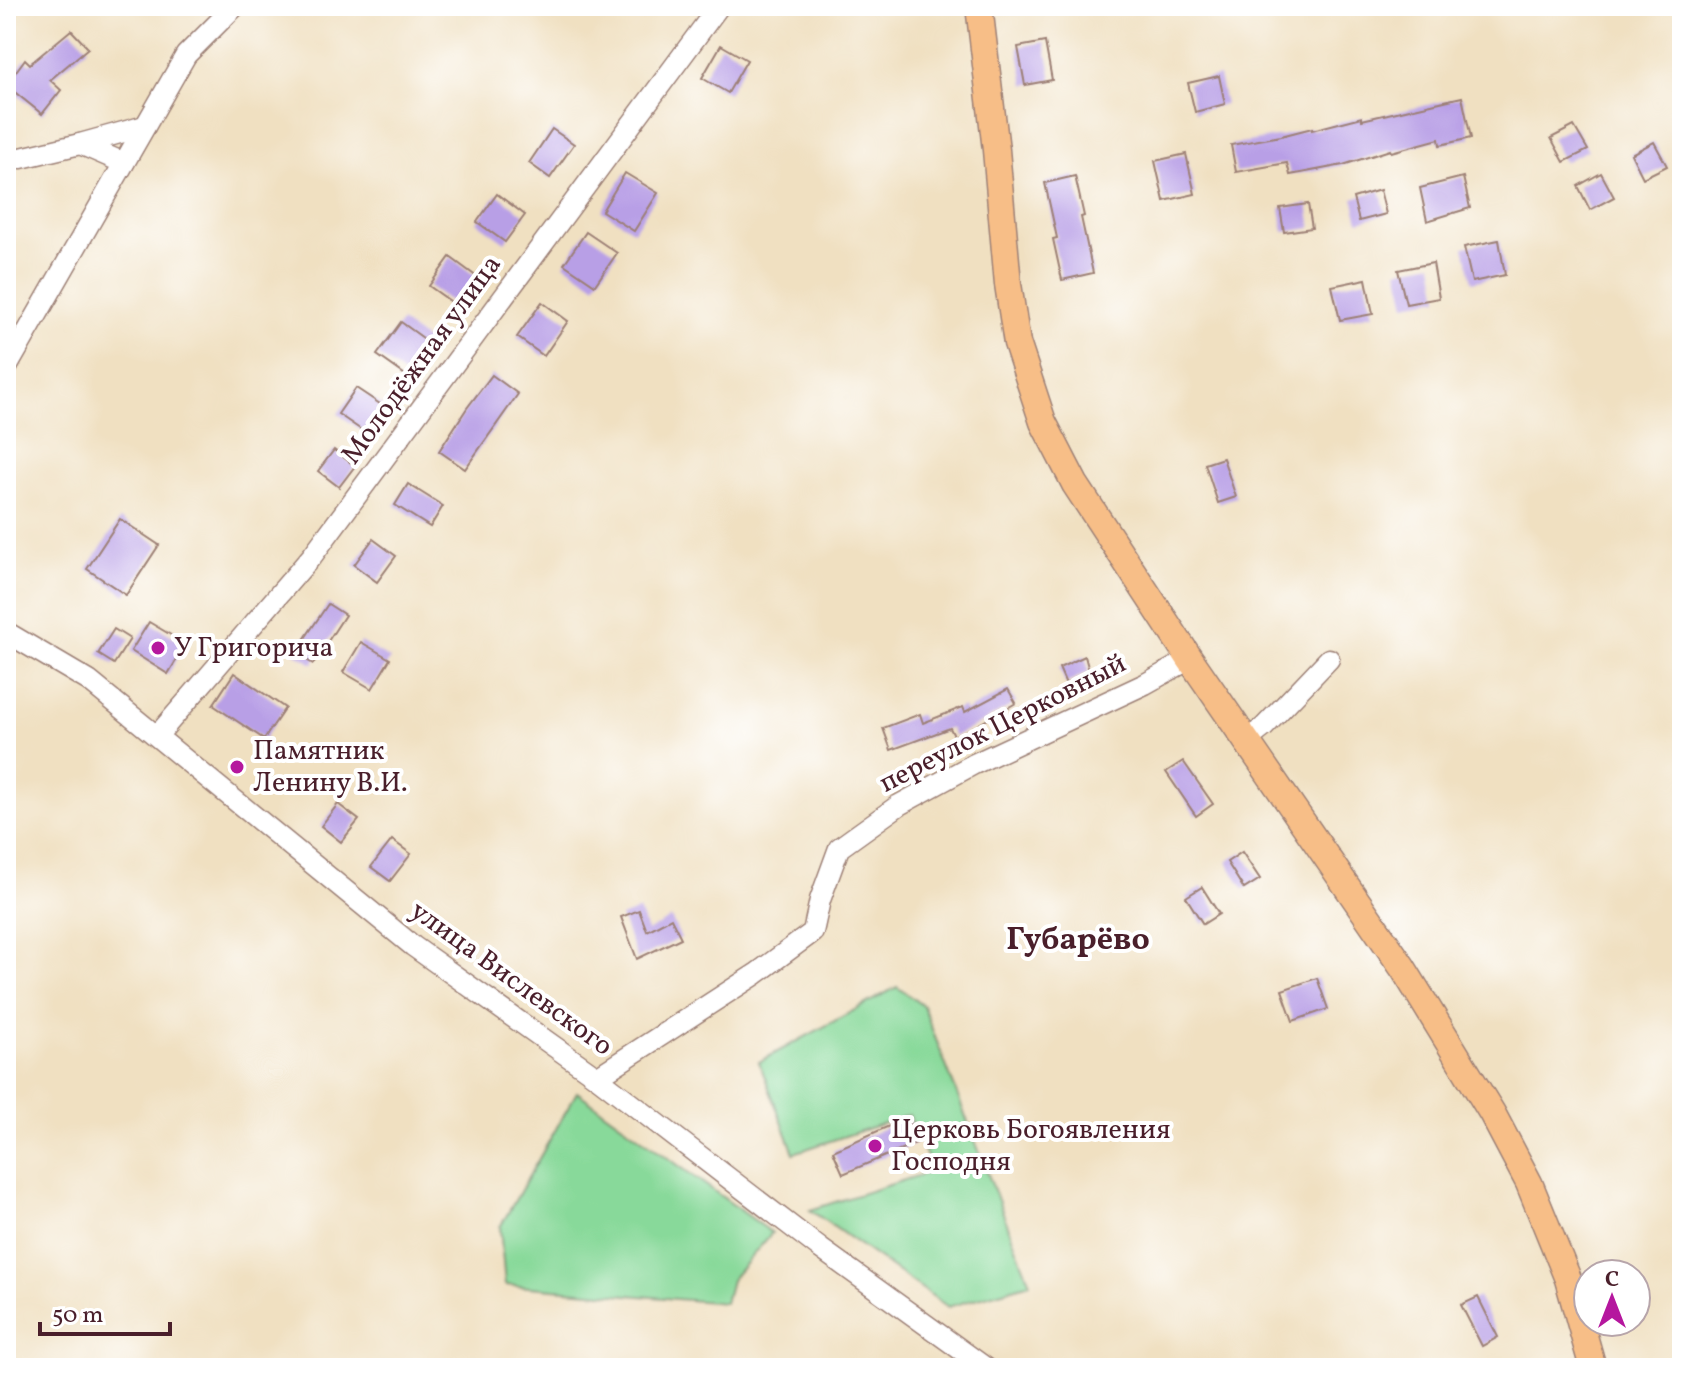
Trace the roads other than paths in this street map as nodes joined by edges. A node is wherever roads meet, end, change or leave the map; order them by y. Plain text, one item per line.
1 (235, 6) edge
2 (719, 6) edge
3 (979, 6) edge
4 (145, 126) junction
5 (80, 144) junction
6 (6, 158) edge
7 (124, 163) junction
8 (6, 369) edge
9 (6, 632) edge
10 (1190, 659) junction
11 (1329, 659) dead end
12 (157, 736) junction
13 (1246, 741) junction
14 (597, 1077) junction
15 (986, 1368) edge
16 (1593, 1368) edge

1 - 4 street
2 - 12 street, Молодёжная улица
3 - 10 main road
4 - 5 street
4 - 7 street
5 - 6 street
5 - 7 street
7 - 8 street
9 - 12 street, улица Вислевского
10 - 13 main road
10 - 14 street, переулок Церковный
11 - 13 street
12 - 14 street, улица Вислевского
13 - 16 main road
14 - 15 street, улица Вислевского

